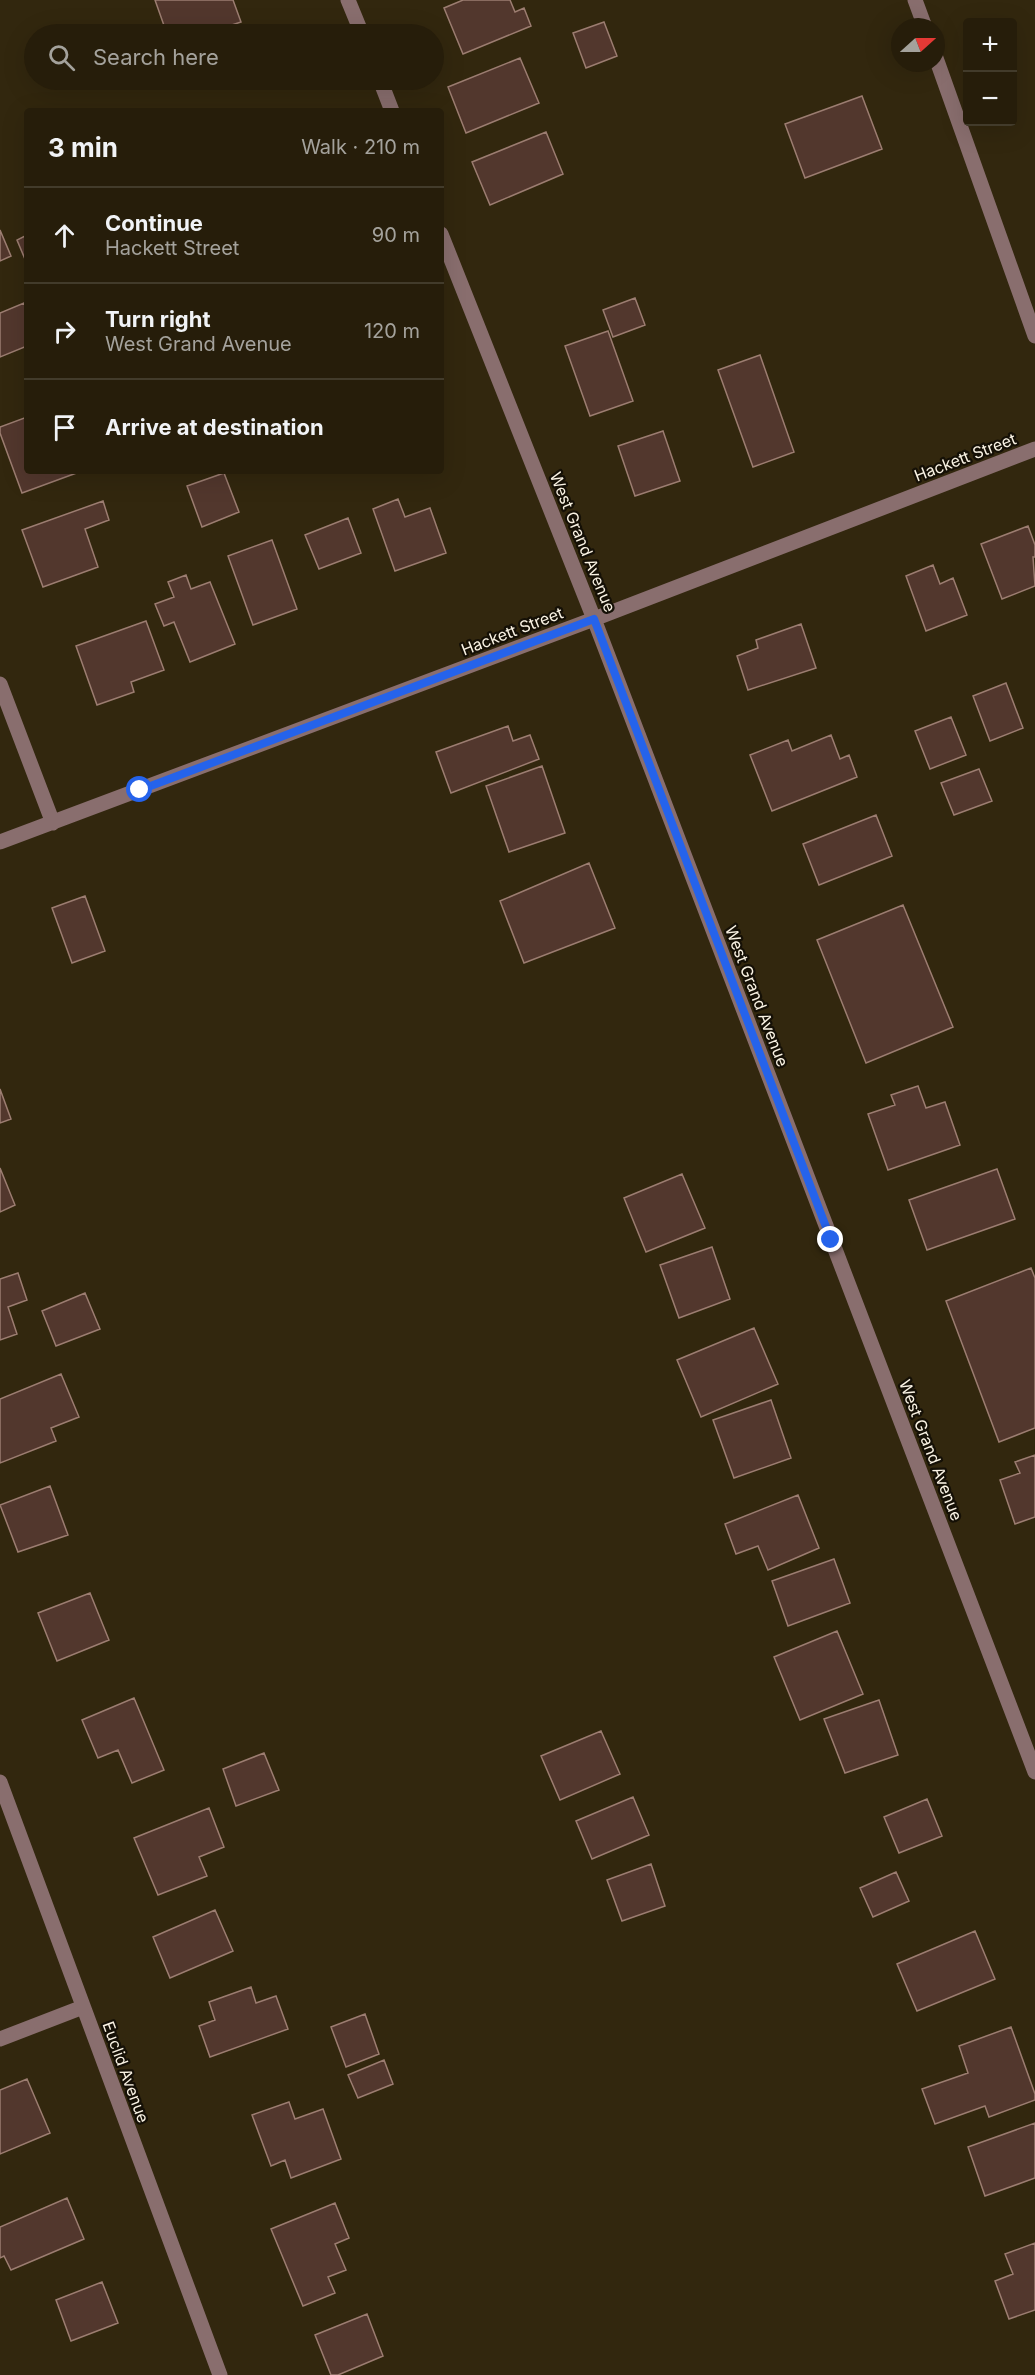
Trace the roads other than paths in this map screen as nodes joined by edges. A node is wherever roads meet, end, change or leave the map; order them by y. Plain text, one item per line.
1 (348, 0) edge
2 (915, 0) edge
3 (922, 18) edge
4 (358, 24) edge
5 (941, 72) edge
6 (384, 90) edge
7 (391, 108) edge
8 (444, 242) edge
9 (1035, 336) edge
10 (1035, 449) edge
11 (594, 619) junction
12 (0, 684) edge
13 (53, 823) junction
14 (0, 843) edge
15 (1035, 1772) edge
16 (0, 1782) edge
17 (83, 2007) junction
18 (0, 2039) edge
19 (220, 2375) edge

1 - 4 street
2 - 3 street
5 - 9 street
6 - 7 street
8 - 11 street, West Grand Avenue
10 - 11 street, Hackett Street
11 - 13 street, Hackett Street
11 - 15 street, West Grand Avenue
12 - 13 street
13 - 14 street, Hackett Street
16 - 17 street, Euclid Avenue
17 - 18 street
17 - 19 street, Euclid Avenue

